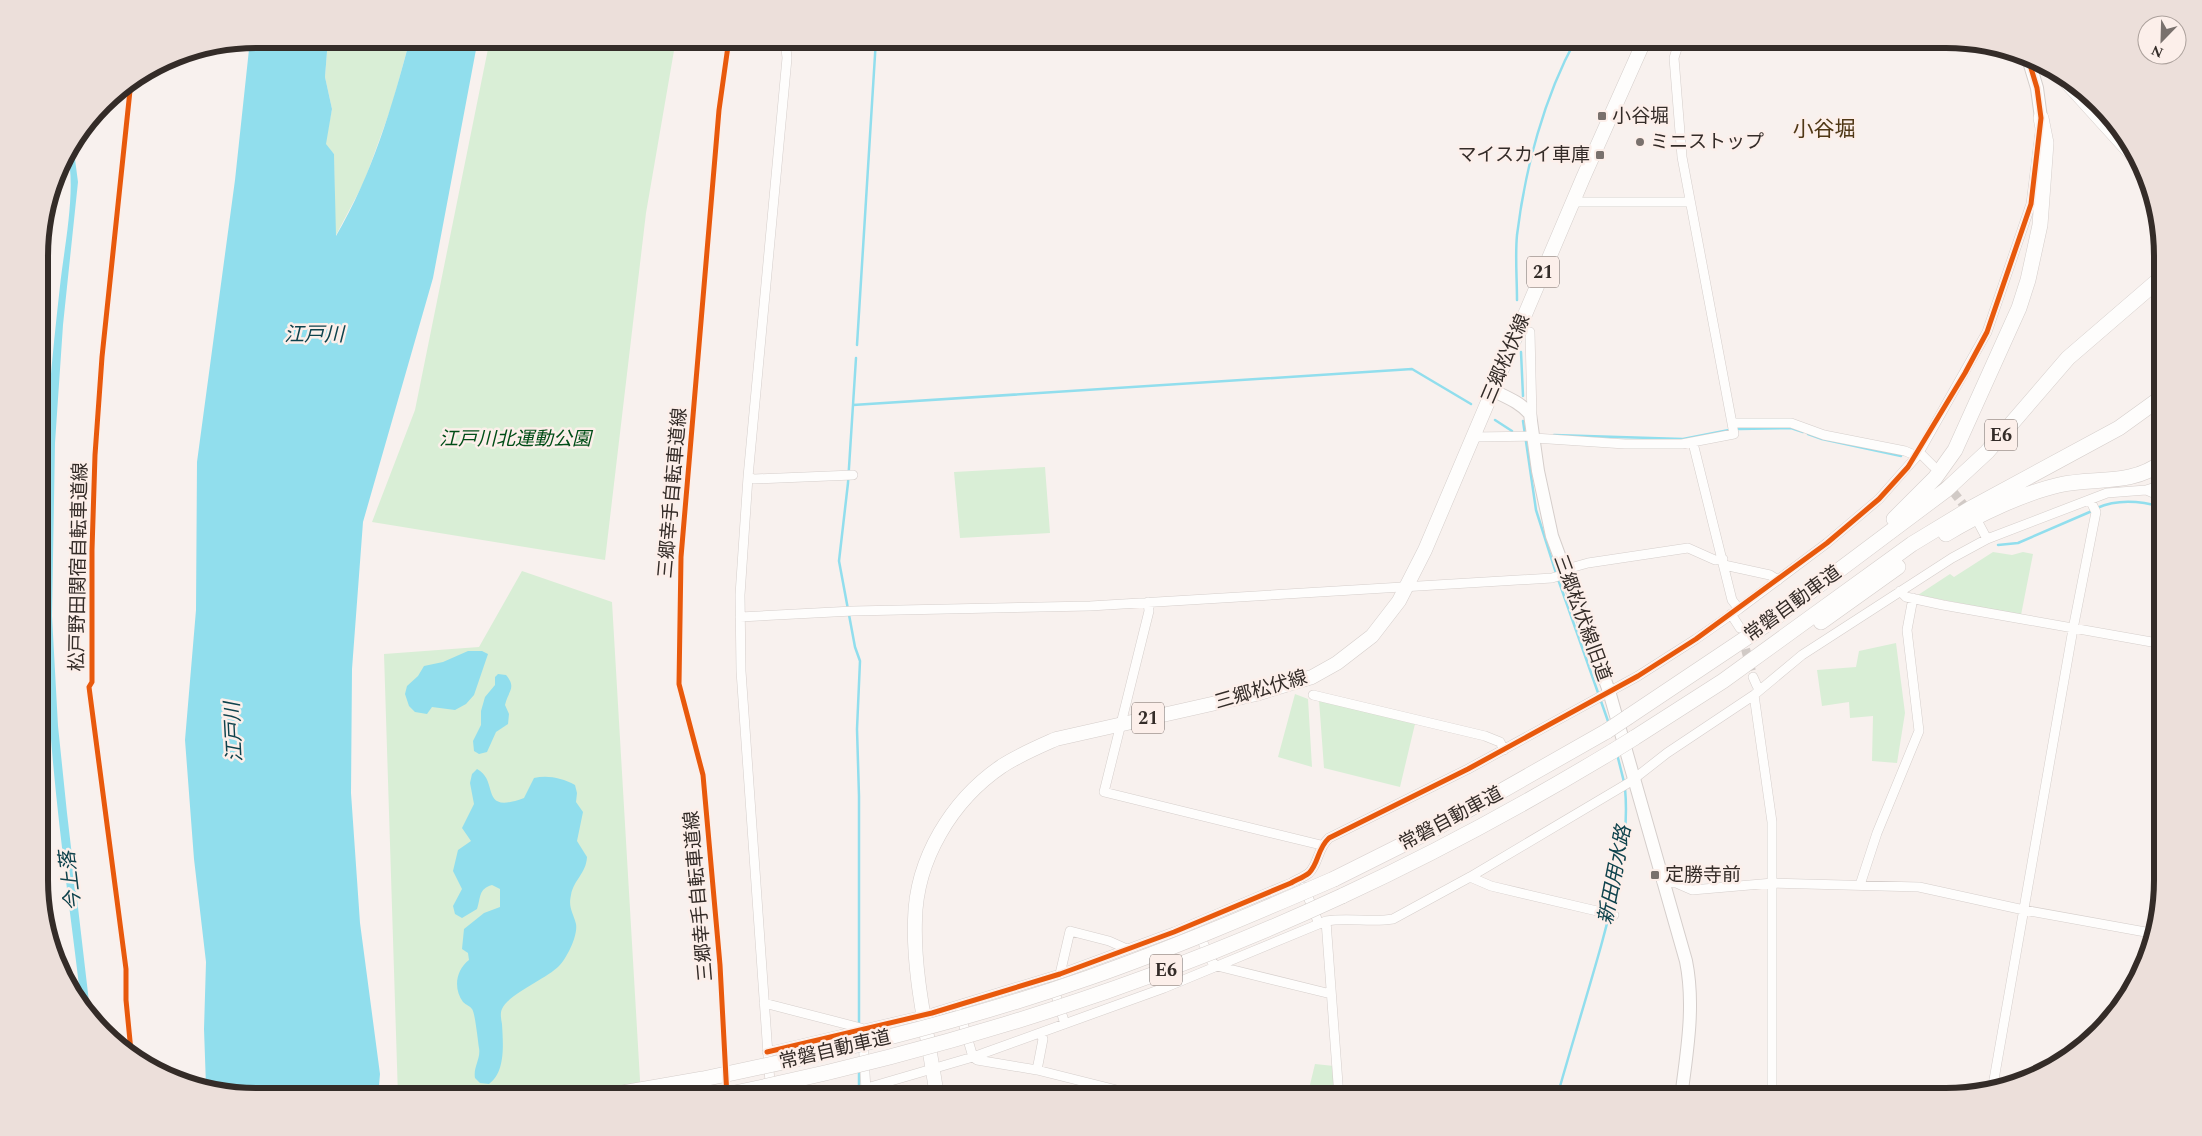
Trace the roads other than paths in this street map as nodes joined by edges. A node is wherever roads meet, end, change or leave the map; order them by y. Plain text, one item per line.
1 (786, 48) edge
2 (1641, 48) edge
3 (1677, 48) edge
4 (2030, 65) edge
5 (2079, 96) edge
6 (2041, 118) junction
7 (2117, 137) edge
8 (1573, 202) junction
9 (1690, 202) junction
10 (2154, 284) edge
11 (1530, 332) dead end
12 (1492, 390) junction
13 (2154, 403) edge
14 (1732, 423) junction
15 (1533, 433) junction
16 (1472, 437) junction
17 (1693, 443) junction
18 (1918, 454) junction
19 (1933, 466) tunnel mouth
20 (2154, 467) edge
21 (853, 475) dead end
22 (748, 477) junction
23 (2154, 488) edge
24 (2146, 490) junction
25 (2154, 494) edge
26 (2090, 500) junction
27 (1979, 524) dead end
28 (1987, 539) junction
29 (1724, 562) junction
30 (1564, 572) junction
31 (1839, 572) junction
32 (1778, 580) junction
33 (1409, 586) junction
34 (1900, 591) junction
35 (1913, 598) junction
36 (1148, 602) junction
37 (1735, 611) junction
38 (740, 616) junction
39 (1740, 628) tunnel mouth
40 (2073, 629) junction
41 (1777, 641) junction
42 (2154, 642) edge
43 (1753, 677) tunnel mouth
44 (1755, 690) junction
45 (1313, 695) dead end
46 (1602, 695) junction
47 (1122, 724) junction
48 (1504, 750) junction
49 (1631, 780) junction
50 (1321, 845) junction
51 (1470, 877) junction
52 (1300, 878) junction
53 (1662, 882) junction
54 (1773, 883) junction
55 (1860, 885) junction
56 (2024, 910) junction
57 (1614, 915) dead end
58 (1322, 922) junction
59 (1194, 923) junction
60 (2147, 932) edge
61 (1127, 949) junction
62 (1217, 966) junction
63 (1060, 974) junction
64 (1050, 977) junction
65 (1332, 994) junction
66 (764, 1003) junction
67 (957, 1006) junction
68 (924, 1016) junction
69 (1065, 1024) junction
70 (859, 1029) junction
71 (1040, 1033) junction
72 (767, 1052) junction
73 (973, 1057) junction
74 (933, 1069) junction
75 (1036, 1070) junction
76 (1994, 1082) edge
77 (652, 1088) edge
78 (759, 1088) edge
79 (770, 1088) edge
80 (861, 1088) edge
81 (871, 1088) edge
82 (936, 1088) edge
83 (1109, 1088) edge
84 (1338, 1088) edge
85 (1682, 1088) edge
86 (1772, 1088) edge

1 - 22 street
2 - 8 main road, 三郷松伏線 / 21
3 - 9 street
4 - 6 street
5 - 7 highway
6 - 18 street
6 - 31 highway
8 - 9 street
8 - 12 main road, 三郷松伏線 / 21
9 - 14 street
10 - 31 highway, 常磐自動車道 / E6
11 - 15 street
12 - 15 street, 三郷松伏線旧道
12 - 16 main road, 三郷松伏線 / 21
13 - 41 highway, 常磐自動車道 / E6
14 - 17 street
14 - 18 street
15 - 16 street
15 - 17 street
15 - 30 street, 三郷松伏線旧道
16 - 33 main road, 三郷松伏線 / 21
17 - 29 street
18 - 19 street
18 - 32 street
20 - 41 highway
21 - 22 street
22 - 38 street
23 - 24 street
24 - 25 street
24 - 26 street
26 - 28 street
26 - 40 street
27 - 28 street
28 - 34 street
29 - 30 street
29 - 32 street
29 - 37 street
30 - 33 street
30 - 46 street, 三郷松伏線旧道
31 - 77 highway, 常磐自動車道 / E6, bridge
32 - 37 street
33 - 36 street
33 - 47 main road, 三郷松伏線 / 21
34 - 35 street
34 - 44 street
35 - 40 street
35 - 55 street
36 - 38 street
36 - 47 street
37 - 39 street
37 - 46 street
38 - 66 street
40 - 42 street
40 - 56 street
41 - 78 highway, 常磐自動車道 / E6, bridge
43 - 44 street
44 - 49 street
44 - 54 street
45 - 48 street
46 - 48 street
46 - 49 street, 三郷松伏線旧道
47 - 50 street
47 - 68 main road, 三郷松伏線 / 21
48 - 50 street
49 - 51 street
49 - 53 street, 三郷松伏線旧道
50 - 52 street
51 - 57 street
51 - 58 street
52 - 58 street
52 - 59 street
53 - 54 street
53 - 85 street, 三郷松伏線旧道
54 - 55 street
54 - 86 street
55 - 56 street
56 - 60 street
56 - 76 street
58 - 62 street
58 - 65 street
59 - 61 street
59 - 62 street
61 - 63 street
61 - 63 street
62 - 65 street
62 - 69 street
63 - 64 street
64 - 67 street
64 - 69 street
65 - 84 street
66 - 70 street
66 - 72 street
67 - 68 street
67 - 73 street
68 - 70 street
68 - 74 main road, 三郷松伏線 / 21
69 - 71 street
70 - 72 street
70 - 80 street
71 - 73 street
71 - 75 street
72 - 79 street
73 - 74 street
73 - 75 street
74 - 81 street
74 - 82 main road, 三郷松伏線 / 21
75 - 83 street

